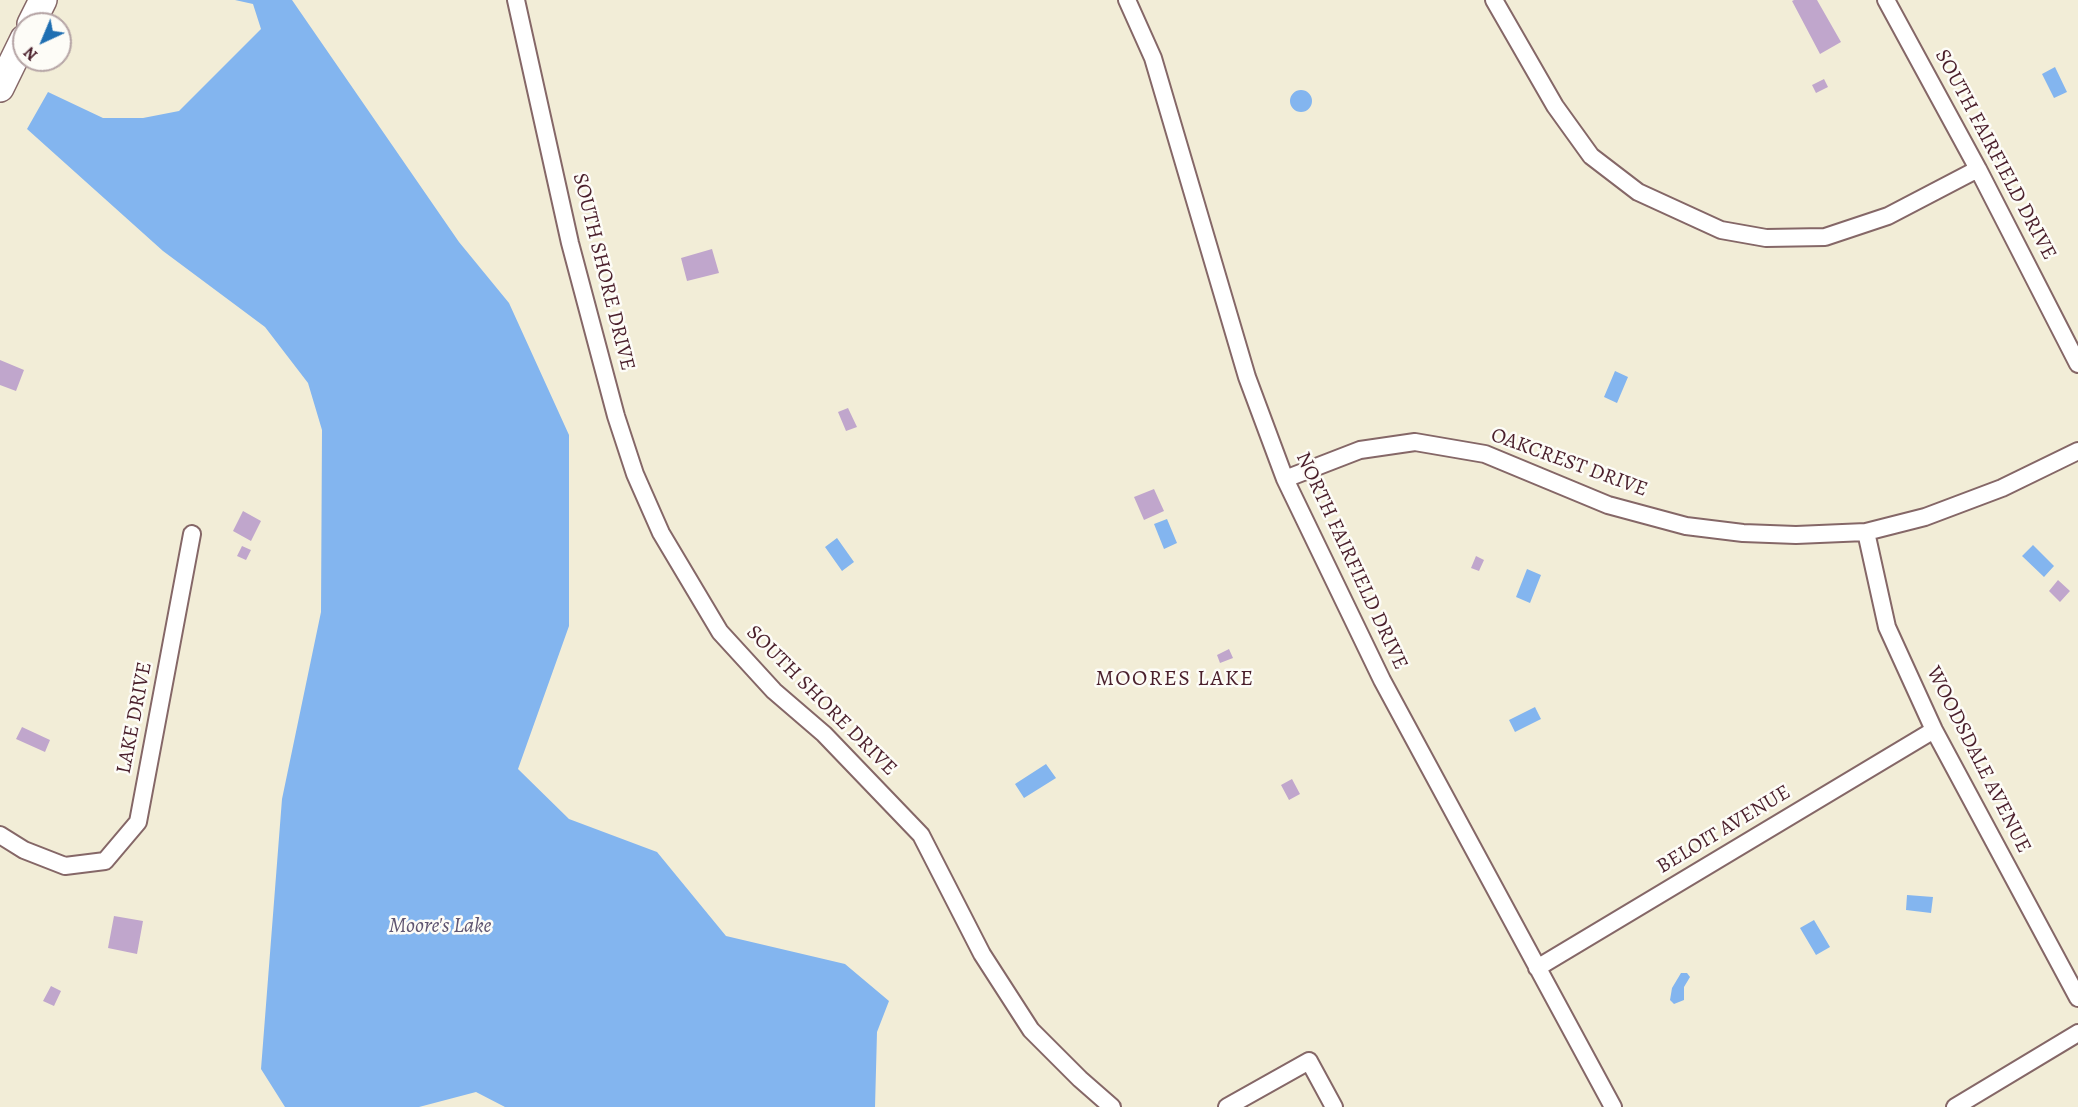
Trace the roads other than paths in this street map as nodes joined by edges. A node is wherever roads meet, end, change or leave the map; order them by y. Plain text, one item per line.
1 (516, 0) edge
2 (1127, 0) edge
3 (1494, 0) edge
4 (1887, 0) edge
5 (12, 64) edge
6 (0, 88) edge
7 (1978, 169) junction
8 (2078, 364) edge
9 (2078, 451) edge
10 (1285, 479) junction
11 (1866, 532) junction
12 (192, 534) dead end
13 (1934, 730) junction
14 (0, 835) edge
15 (1537, 968) junction
16 (2078, 998) edge
17 (2078, 1033) edge
18 (1112, 1107) edge
19 (1227, 1107) edge
20 (1334, 1107) edge
21 (1612, 1107) edge
22 (1955, 1107) edge

1 - 18 street, SOUTH SHORE DRIVE
2 - 10 street, NORTH FAIRFIELD DRIVE
3 - 7 street
4 - 7 street, SOUTH FAIRFIELD DRIVE
5 - 6 main road
7 - 8 street, SOUTH FAIRFIELD DRIVE
9 - 11 street, OAKCREST DRIVE
10 - 11 street, OAKCREST DRIVE
10 - 15 street, NORTH FAIRFIELD DRIVE
11 - 13 street, WOODSDALE AVENUE
12 - 14 street, LAKE DRIVE
13 - 15 street, BELOIT AVENUE
13 - 16 street, WOODSDALE AVENUE
15 - 21 street, NORTH FAIRFIELD DRIVE
17 - 22 street
19 - 20 street

